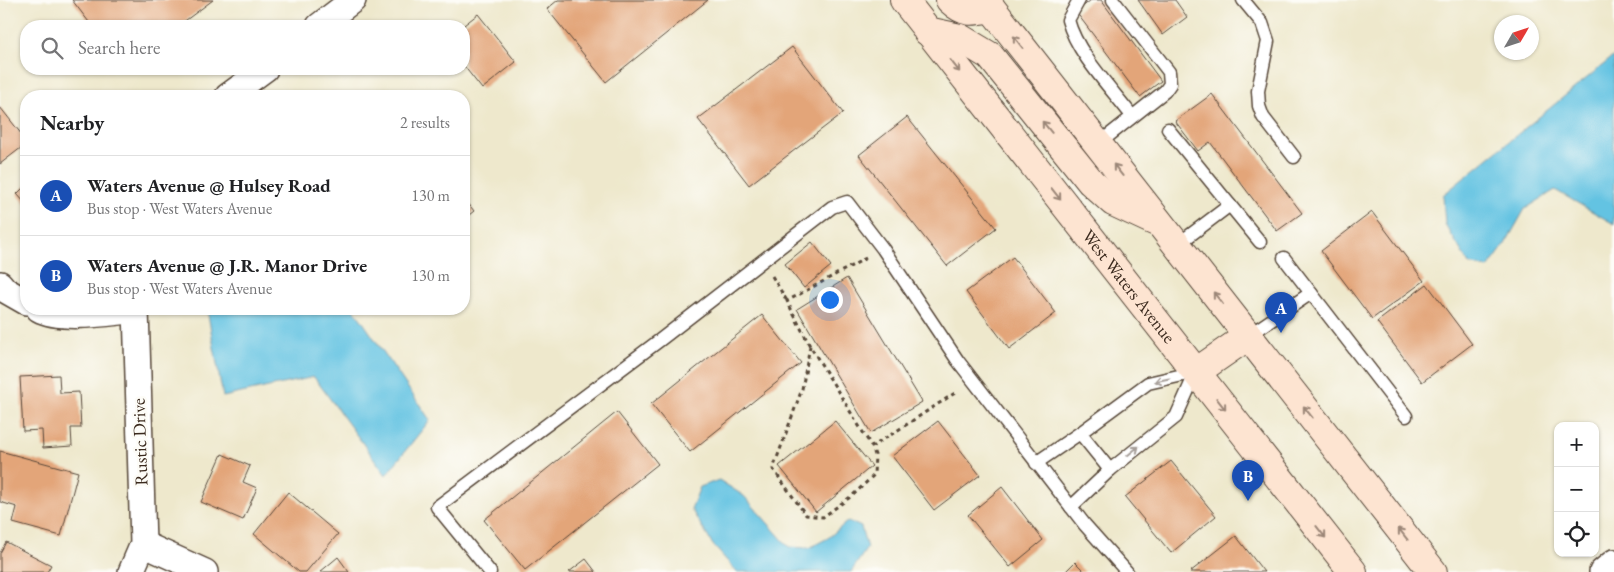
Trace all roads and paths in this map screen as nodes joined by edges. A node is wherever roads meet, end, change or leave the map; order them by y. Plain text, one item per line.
1 (353, 0) edge
2 (904, 0) edge
3 (950, 0) edge
4 (1079, 0) edge
5 (1113, 0) edge
6 (1243, 0) edge
7 (993, 3) edge
8 (328, 20) edge
9 (927, 30) junction
10 (257, 75) edge
11 (236, 90) edge
12 (1132, 116) junction
13 (1168, 129) dead end
14 (1098, 144) junction
15 (1294, 157) dead end
16 (1230, 205) junction
17 (1169, 235) junction
18 (1260, 242) dead end
19 (883, 249) junction
20 (1284, 258) dead end
21 (763, 261) junction
22 (0, 284) edge
23 (1311, 293) junction
24 (20, 299) edge
25 (787, 301) junction
26 (136, 315) edge
27 (1248, 336) junction
28 (810, 346) junction
29 (1196, 372) junction
30 (972, 381) junction
31 (1406, 416) dead end
32 (1080, 433) junction
33 (872, 447) junction
34 (1036, 463) junction
35 (1110, 470) junction
36 (1071, 507) junction
37 (143, 544) junction
38 (131, 572) edge
39 (205, 572) edge
40 (490, 572) edge
41 (1127, 572) edge
42 (1352, 572) edge
43 (1433, 572) edge

1 - 8 street
2 - 9 main road, West Waters Avenue
3 - 7 main road
4 - 12 lane
5 - 12 lane
6 - 15 lane
14 -> 7 main road
17 -> 9 main road
9 -> 29 main road, West Waters Avenue
10 - 11 street
12 - 14 lane
13 - 16 lane
17 -> 14 main road
16 - 17 lane
16 - 18 lane
27 -> 17 main road
19 - 21 lane
19 - 25 path
19 - 30 lane
20 - 23 lane
21 - 25 path
21 - 40 lane
22 - 24 street
23 - 27 lane
23 - 31 lane
25 - 28 path
26 - 37 street, Rustic Drive
27 - 29 main road
43 -> 27 main road
28 - 33 path
28 - 33 path
29 -> 32 lane
35 -> 29 lane
29 -> 42 main road, West Waters Avenue
30 - 33 path
30 - 34 lane
32 - 34 lane
32 - 35 lane
34 - 36 lane
35 - 36 lane
36 - 41 lane
37 - 38 street, Rustic Drive
37 - 39 street

